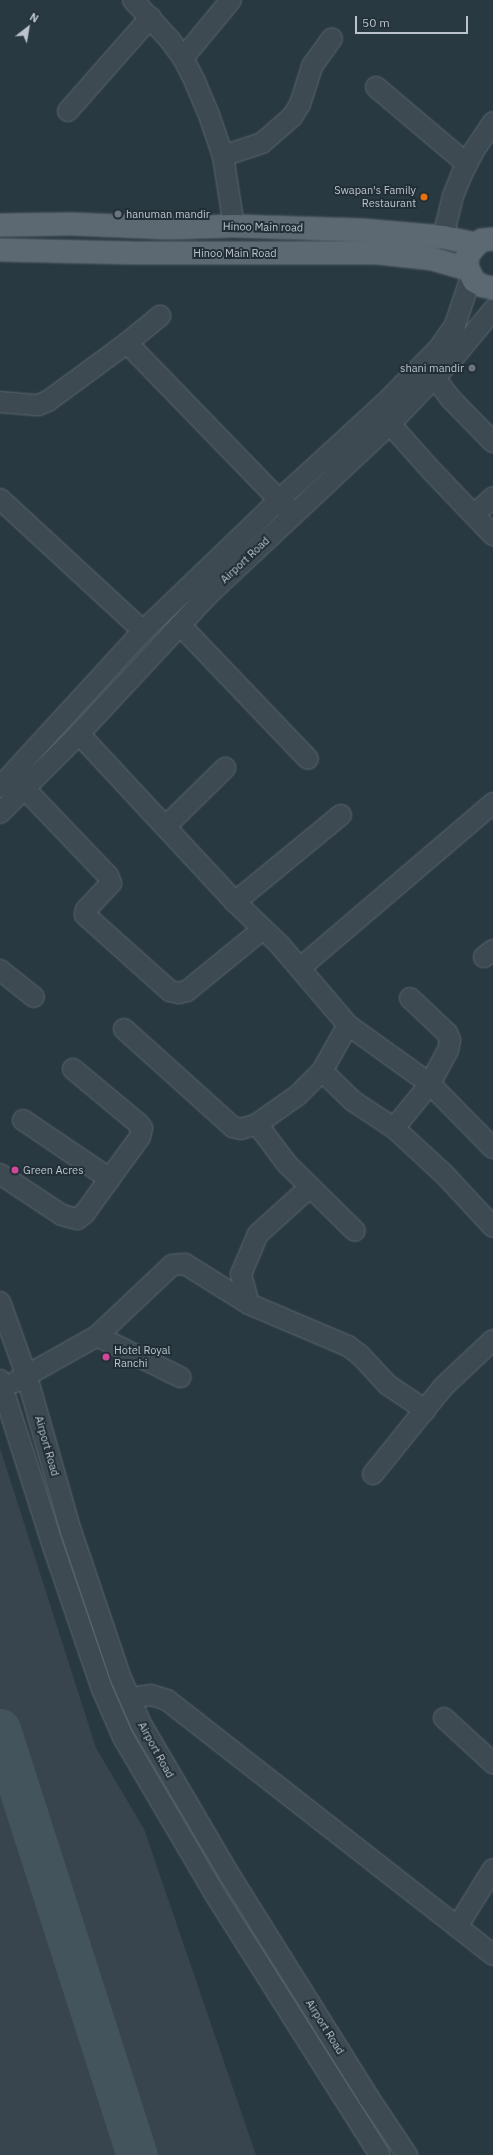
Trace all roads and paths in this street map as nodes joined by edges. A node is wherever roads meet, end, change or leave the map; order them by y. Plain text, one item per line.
1 (133, 0) edge
2 (231, 0) edge
3 (151, 17) junction
4 (332, 38) dead end
5 (183, 58) junction
6 (376, 87) dead end
7 (68, 111) dead end
8 (493, 122) edge
9 (223, 156) junction
10 (467, 164) junction
11 (0, 225) edge
12 (234, 226) junction
13 (443, 237) junction
14 (485, 241) edge
15 (0, 250) edge
16 (470, 273) junction
17 (493, 288) edge
18 (493, 310) edge
19 (160, 316) dead end
20 (127, 343) junction
21 (435, 378) junction
22 (0, 402) edge
23 (390, 424) junction
24 (493, 442) edge
25 (493, 497) edge
26 (0, 499) edge
27 (280, 500) junction
28 (293, 515) junction
29 (474, 516) junction
30 (493, 535) edge
31 (180, 625) junction
32 (143, 631) junction
33 (79, 734) junction
34 (308, 759) dead end
35 (225, 768) dead end
36 (0, 787) edge
37 (25, 789) junction
38 (493, 803) edge
39 (0, 813) edge
40 (341, 815) dead end
41 (166, 826) junction
42 (234, 902) junction
43 (263, 929) junction
44 (300, 968) junction
45 (0, 970) edge
46 (34, 997) dead end
47 (410, 998) dead end
48 (348, 1025) junction
49 (124, 1029) dead end
50 (73, 1069) dead end
51 (322, 1071) junction
52 (430, 1084) junction
53 (23, 1120) dead end
54 (257, 1124) junction
55 (394, 1128) junction
56 (493, 1148) edge
57 (0, 1174) edge
58 (110, 1179) junction
59 (310, 1187) junction
60 (493, 1227) edge
61 (355, 1231) dead end
62 (0, 1302) edge
63 (250, 1304) junction
64 (97, 1336) junction
65 (493, 1340) edge
66 (180, 1376) dead end
67 (27, 1377) junction
68 (1, 1384) edge
69 (425, 1410) junction
70 (373, 1474) dead end
71 (130, 1698) junction
72 (444, 1718) dead end
73 (493, 1763) edge
74 (493, 1869) edge
75 (457, 1927) junction
76 (493, 1955) edge
77 (380, 2155) edge
78 (407, 2155) edge

1 - 3 street
2 - 5 street
3 - 5 street
3 - 7 street
4 - 9 street
5 - 9 street
6 - 10 street
8 - 10 street
9 - 12 street
10 - 13 street
11 - 12 main road, Hinoo Main road
12 - 13 main road, Hinoo Main road
13 - 14 main road, Hinoo Main road
14 - 16 main road
15 - 16 main road, Hinoo Main Road
16 - 17 main road, Hinoo Main Road
16 - 27 street, Airport Road
18 - 21 street, Airport Road
19 - 20 street
20 - 22 street
20 - 27 street
21 - 23 street, Airport Road
21 - 24 street
23 - 28 street, Airport Road
23 - 29 street
25 - 29 street
26 - 32 street
27 - 28 street
27 - 32 street, Airport Road
28 - 31 street, Airport Road
29 - 30 street
31 - 33 street, Airport Road
31 - 34 street
32 - 36 street, Airport Road
33 - 37 street, Airport Road
33 - 41 street
35 - 41 street
37 - 39 street, Airport Road
37 - 43 street
38 - 44 street
40 - 42 street
41 - 42 street
42 - 43 street
43 - 44 street
44 - 48 street
45 - 46 street
47 - 52 street
48 - 51 street
48 - 52 street
49 - 54 street
50 - 58 street
51 - 54 street
51 - 55 street
52 - 55 street
52 - 56 street
53 - 58 street
54 - 59 street
55 - 60 street
57 - 58 street
59 - 61 street
59 - 63 street
62 - 67 street, Airport Road
63 - 64 street
63 - 69 street
64 - 66 street
64 - 67 street
65 - 69 street
67 - 68 street
67 - 71 street, Airport Road
68 - 77 street, Airport Road
69 - 70 street
71 - 75 street
71 - 78 street, Airport Road
72 - 73 street
74 - 75 street
75 - 76 street

